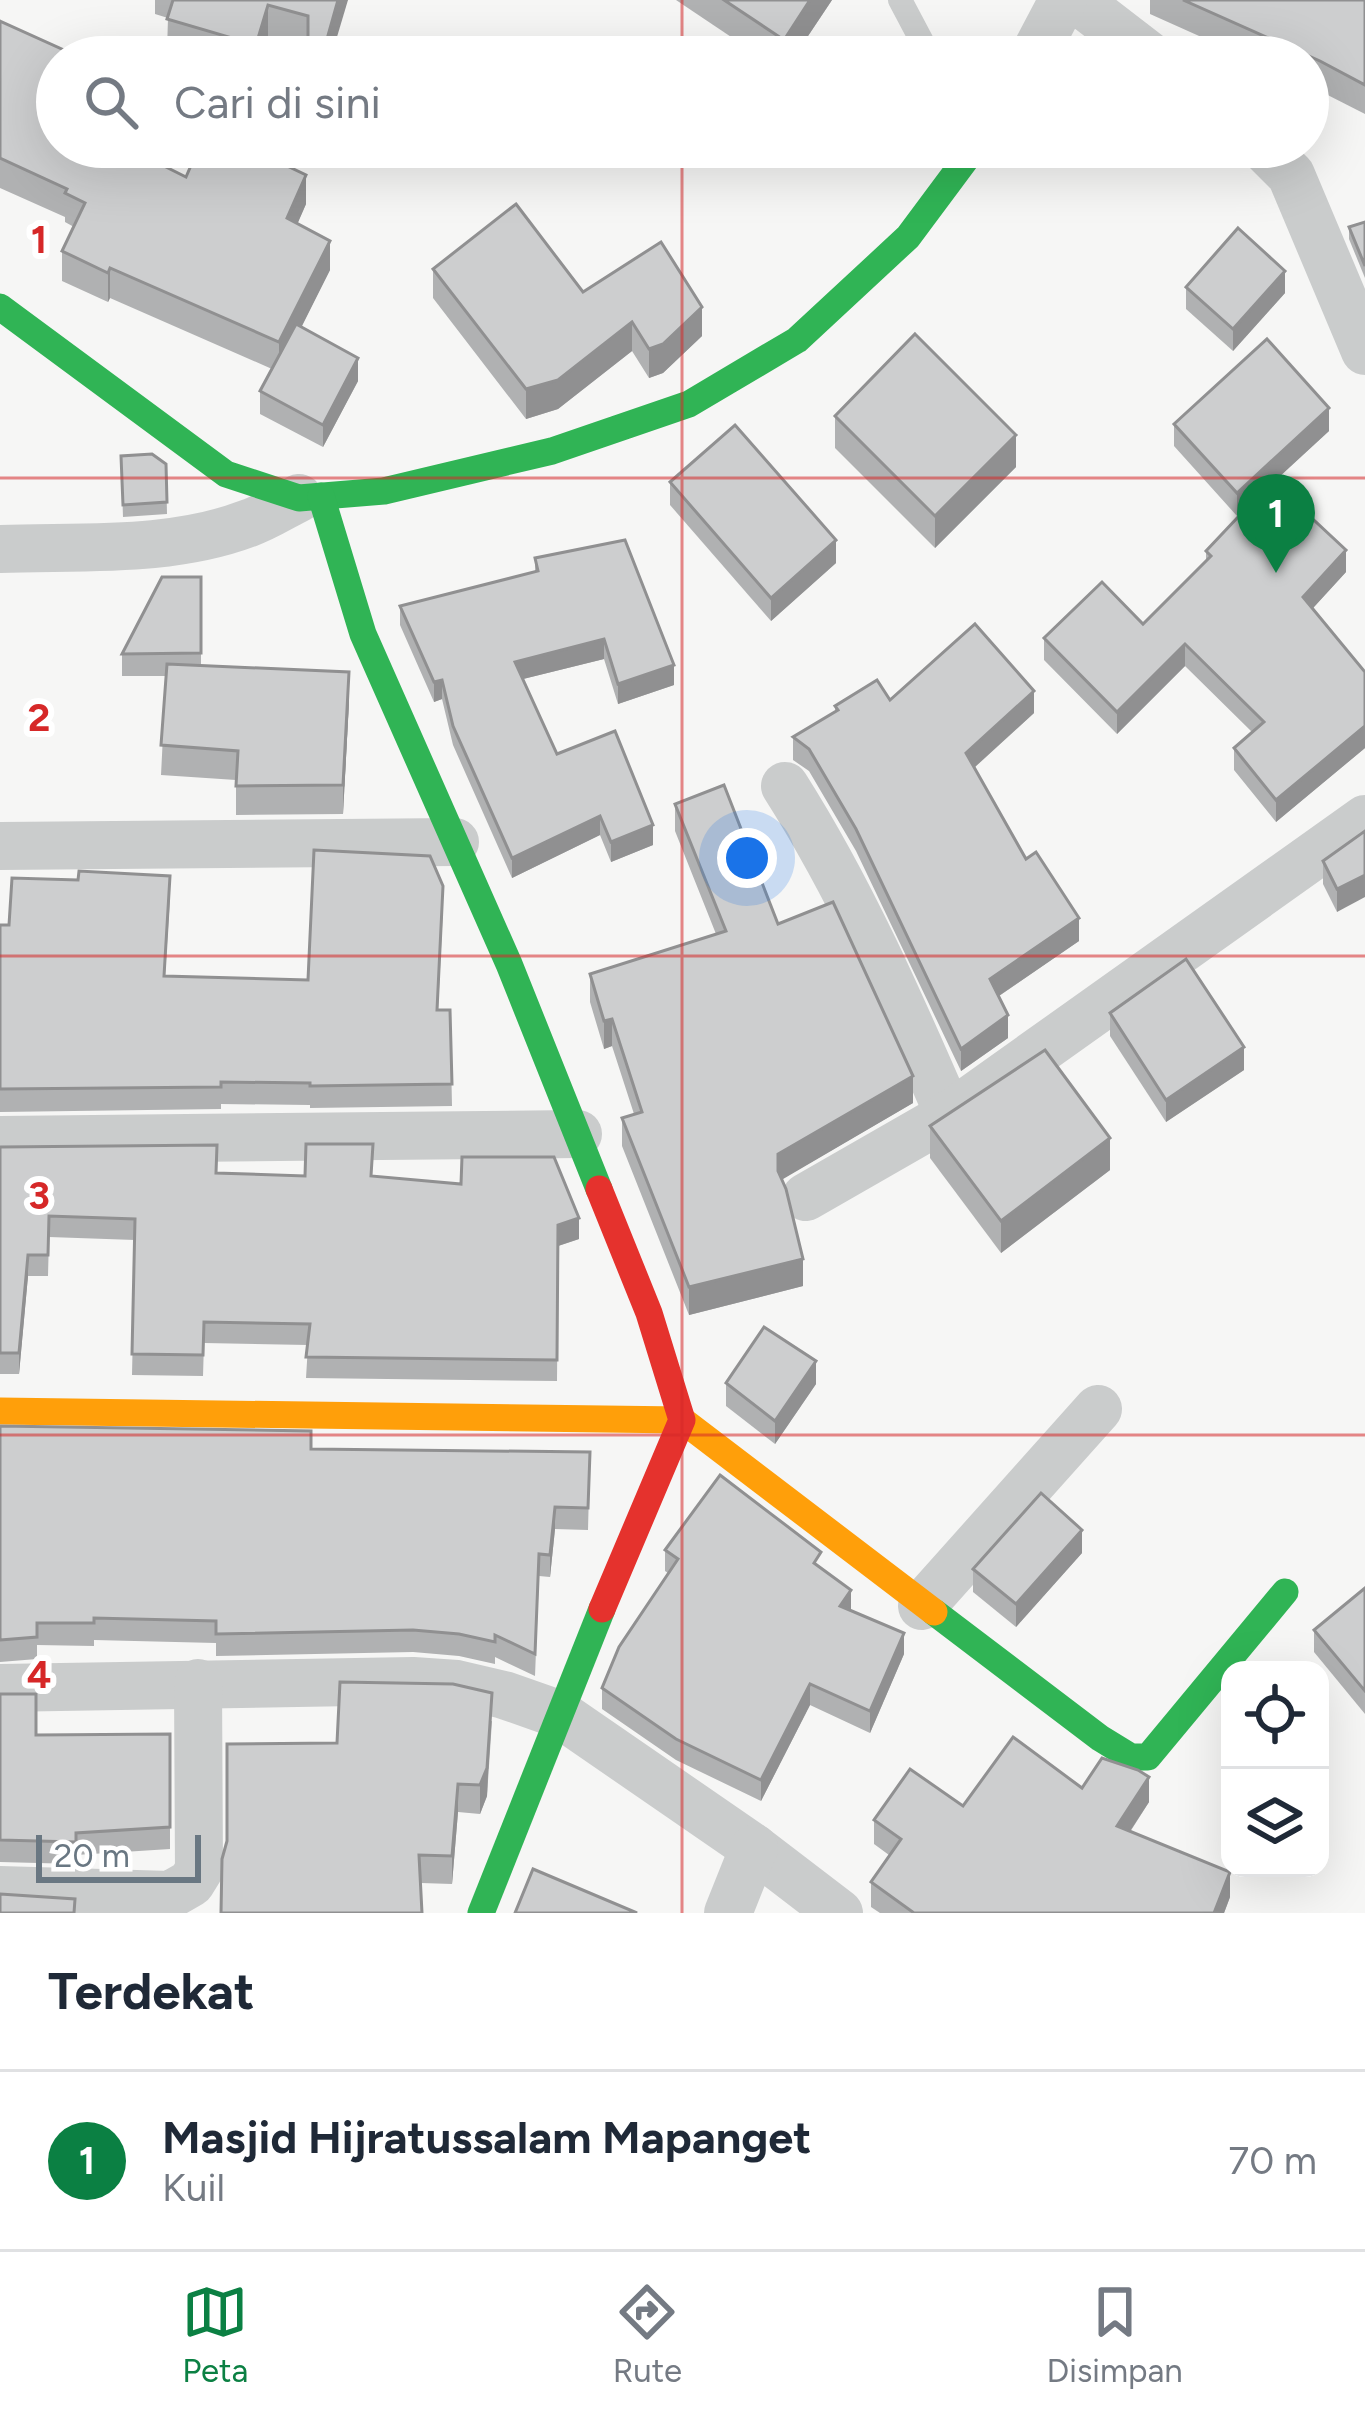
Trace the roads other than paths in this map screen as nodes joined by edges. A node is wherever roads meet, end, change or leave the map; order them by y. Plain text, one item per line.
1 (901, 0) edge
2 (1064, 0) edge
3 (1077, 0) edge
4 (922, 36) edge
5 (1044, 36) edge
6 (1124, 36) edge
7 (959, 168) edge
8 (1285, 168) edge
9 (0, 307) edge
10 (1365, 351) edge
11 (310, 497) junction
12 (0, 549) edge
13 (785, 785) dead end
14 (1365, 819) edge
15 (455, 842) junction
16 (0, 846) edge
17 (949, 1115) junction
18 (578, 1134) junction
19 (0, 1140) edge
20 (806, 1197) dead end
21 (1097, 1409) dead end
22 (0, 1411) edge
23 (682, 1420) junction
24 (1285, 1592) dead end
25 (922, 1606) junction
26 (198, 1683) junction
27 (0, 1688) edge
28 (561, 1715) junction
29 (754, 1848) junction
30 (0, 1890) edge
31 (481, 1913) edge
32 (728, 1913) edge
33 (839, 1913) edge

1 - 4 lane
2 - 5 street
3 - 6 street
7 - 11 street
8 - 10 street
9 - 11 street
11 - 12 street
11 - 15 street
13 - 17 street
14 - 17 street
15 - 16 street
15 - 18 street
17 - 20 street
18 - 19 street
18 - 23 street
21 - 25 street
22 - 23 street
23 - 25 street
23 - 28 street
24 - 25 street
26 - 27 street
26 - 28 street
26 - 30 street
28 - 29 street
28 - 31 street
29 - 32 street
29 - 33 street

